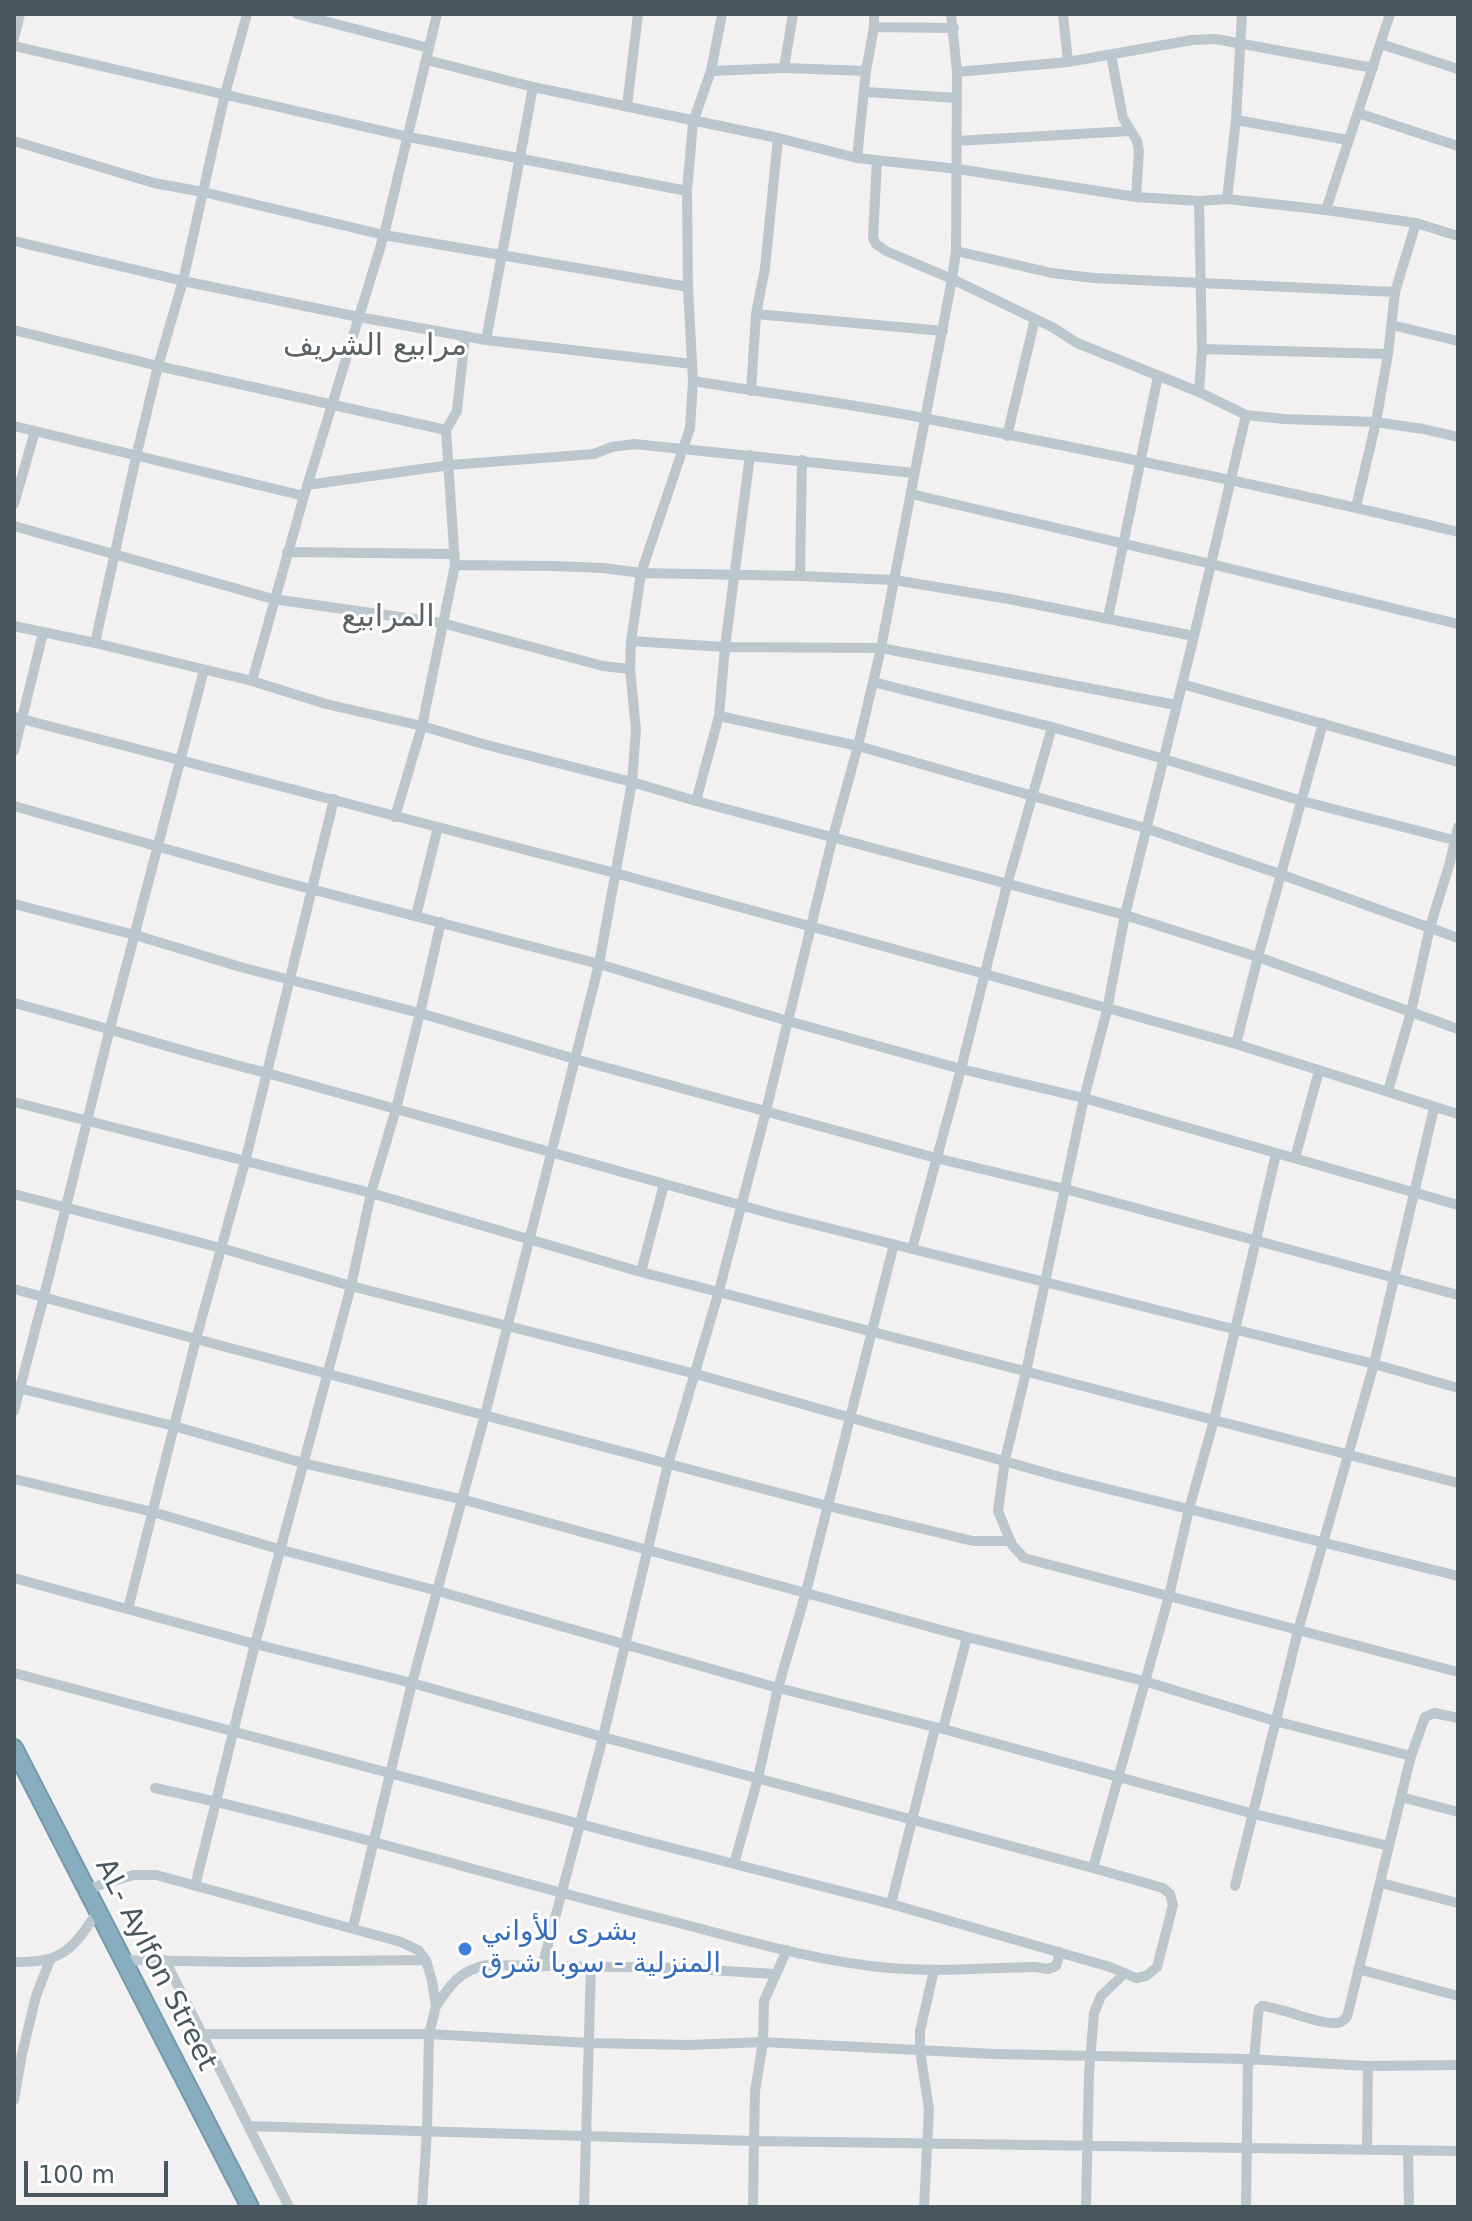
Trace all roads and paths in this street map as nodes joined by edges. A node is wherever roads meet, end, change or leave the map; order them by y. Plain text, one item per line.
1 (20, 14) edge
2 (247, 14) edge
3 (297, 14) edge
4 (437, 14) edge
5 (638, 14) edge
6 (722, 14) edge
7 (793, 14) edge
8 (874, 14) edge
9 (951, 14) edge
10 (1063, 14) edge
11 (1242, 14) edge
12 (1390, 14) edge
13 (874, 27) junction
14 (954, 28) junction
15 (14, 38) edge
16 (1239, 43) junction
17 (1381, 44) junction
18 (14, 46) edge
19 (429, 48) junction
20 (1111, 55) junction
21 (427, 60) junction
22 (1068, 62) junction
23 (784, 68) junction
24 (1373, 68) junction
25 (1458, 69) edge
26 (711, 71) junction
27 (866, 71) junction
28 (957, 72) junction
29 (533, 87) junction
30 (866, 92) junction
31 (225, 94) junction
32 (957, 98) junction
33 (627, 106) junction
34 (1358, 113) junction
35 (1236, 120) junction
36 (693, 122) junction
37 (1130, 131) junction
38 (409, 137) junction
39 (778, 138) junction
40 (1348, 140) junction
41 (14, 141) edge
42 (957, 141) junction
43 (1458, 146) edge
44 (857, 158) junction
45 (520, 160) junction
46 (877, 160) junction
47 (958, 169) junction
48 (687, 191) junction
49 (203, 192) junction
50 (1136, 197) junction
51 (1227, 199) junction
52 (1199, 201) junction
53 (1326, 210) junction
54 (1416, 223) junction
55 (384, 235) junction
56 (1458, 236) edge
57 (14, 241) edge
58 (956, 251) junction
59 (502, 254) junction
60 (952, 279) junction
61 (183, 281) junction
62 (1201, 283) junction
63 (688, 287) junction
64 (1395, 292) junction
65 (756, 314) junction
66 (359, 317) junction
67 (1035, 319) junction
68 (1392, 325) junction
69 (14, 330) edge
70 (943, 331) junction
71 (465, 336) junction
72 (486, 340) junction
73 (1458, 341) edge
74 (1202, 349) junction
75 (1388, 354) junction
76 (692, 364) junction
77 (158, 366) junction
78 (1158, 376) junction
79 (693, 381) junction
80 (751, 391) junction
81 (1199, 392) junction
82 (333, 404) junction
83 (1246, 415) junction
84 (925, 418) junction
85 (1376, 422) junction
86 (14, 426) edge
87 (446, 430) junction
88 (35, 431) junction
89 (1007, 436) junction
90 (1458, 437) edge
91 (682, 448) junction
92 (750, 455) junction
93 (136, 457) junction
94 (802, 460) junction
95 (1141, 460) junction
96 (450, 465) junction
97 (914, 473) junction
98 (1229, 480) junction
99 (307, 485) junction
100 (911, 494) junction
101 (304, 496) junction
102 (14, 504) edge
103 (1356, 507) junction
104 (14, 526) edge
105 (1458, 532) edge
106 (1122, 544) junction
107 (287, 552) junction
108 (114, 554) junction
109 (455, 560) junction
110 (1211, 564) junction
111 (641, 573) junction
112 (735, 574) junction
113 (800, 576) junction
114 (894, 580) junction
115 (273, 599) junction
116 (1108, 618) junction
117 (442, 623) junction
118 (1458, 624) edge
119 (14, 626) edge
120 (43, 633) junction
121 (1194, 636) junction
122 (631, 641) junction
123 (95, 643) junction
124 (725, 647) junction
125 (881, 648) junction
126 (630, 669) junction
127 (204, 670) junction
128 (252, 681) junction
129 (873, 682) junction
130 (1182, 684) junction
131 (1176, 705) junction
132 (719, 716) junction
133 (18, 718) edge
134 (1323, 723) junction
135 (422, 726) junction
136 (1052, 727) junction
137 (858, 746) junction
138 (14, 751) edge
139 (1164, 759) junction
140 (179, 761) junction
141 (1458, 762) edge
142 (632, 782) junction
143 (1031, 796) junction
144 (334, 799) junction
145 (696, 801) junction
146 (1302, 801) junction
147 (14, 806) edge
148 (395, 817) junction
149 (438, 827) junction
150 (1458, 827) edge
151 (1145, 828) junction
152 (833, 836) junction
153 (1454, 840) junction
154 (157, 845) junction
155 (1454, 864) edge
156 (615, 873) junction
157 (1280, 874) junction
158 (1007, 885) junction
159 (313, 889) junction
160 (14, 904) edge
161 (1125, 915) junction
162 (416, 916) junction
163 (441, 922) junction
164 (810, 927) junction
165 (1430, 927) junction
166 (135, 935) junction
167 (1458, 938) edge
168 (1258, 957) junction
169 (599, 964) junction
170 (985, 974) junction
171 (289, 979) junction
172 (14, 1003) edge
173 (1107, 1010) junction
174 (1411, 1012) junction
175 (420, 1013) junction
176 (788, 1021) junction
177 (110, 1028) junction
178 (1458, 1029) edge
179 (1236, 1044) junction
180 (575, 1059) junction
181 (961, 1069) junction
182 (1319, 1071) junction
183 (267, 1073) junction
184 (1388, 1091) junction
185 (1084, 1098) junction
186 (14, 1102) edge
187 (1434, 1108) junction
188 (396, 1109) junction
189 (766, 1111) junction
190 (1458, 1114) edge
191 (87, 1119) junction
192 (551, 1152) junction
193 (1276, 1154) junction
194 (936, 1158) junction
195 (1295, 1158) junction
196 (245, 1162) junction
197 (664, 1184) junction
198 (1065, 1189) junction
199 (371, 1193) junction
200 (14, 1194) edge
201 (1414, 1194) junction
202 (740, 1204) junction
203 (1458, 1205) edge
204 (66, 1208) junction
205 (528, 1238) junction
206 (1255, 1241) junction
207 (894, 1244) junction
208 (221, 1248) junction
209 (912, 1249) junction
210 (641, 1272) junction
211 (1395, 1278) junction
212 (1045, 1283) junction
213 (351, 1286) junction
214 (14, 1289) edge
215 (719, 1291) junction
216 (1458, 1295) edge
217 (44, 1296) junction
218 (507, 1326) junction
219 (1235, 1330) junction
220 (871, 1332) junction
221 (196, 1339) junction
222 (1374, 1364) junction
223 (1026, 1372) junction
224 (327, 1373) junction
225 (696, 1374) junction
226 (17, 1388) edge
227 (1458, 1388) edge
228 (14, 1411) edge
229 (485, 1415) junction
230 (849, 1418) junction
231 (1214, 1420) junction
232 (174, 1426) junction
233 (1347, 1454) junction
234 (1005, 1460) junction
235 (303, 1463) junction
236 (668, 1464) junction
237 (14, 1479) edge
238 (1458, 1483) edge
239 (461, 1499) junction
240 (828, 1506) junction
241 (1189, 1509) junction
242 (153, 1512) junction
243 (1011, 1541) junction
244 (1324, 1541) junction
245 (282, 1550) junction
246 (648, 1550) junction
247 (1458, 1576) edge
248 (14, 1578) edge
249 (438, 1591) junction
250 (806, 1592) junction
251 (1169, 1596) junction
252 (128, 1609) junction
253 (1298, 1631) junction
254 (967, 1637) junction
255 (625, 1643) junction
256 (255, 1644) junction
257 (1458, 1672) edge
258 (14, 1673) edge
259 (1144, 1681) junction
260 (412, 1683) junction
261 (778, 1688) junction
262 (1458, 1718) edge
263 (1275, 1721) junction
264 (939, 1728) junction
265 (234, 1732) junction
266 (603, 1737) junction
267 (14, 1748) edge
268 (1411, 1756) junction
269 (391, 1773) junction
270 (758, 1778) junction
271 (1119, 1778) junction
272 (155, 1788) dead end
273 (1401, 1797) junction
274 (216, 1801) junction
275 (1458, 1812) edge
276 (1254, 1814) junction
277 (912, 1818) junction
278 (579, 1823) junction
279 (373, 1843) junction
280 (1389, 1846) junction
281 (734, 1864) junction
282 (1093, 1868) junction
283 (1381, 1883) junction
284 (195, 1886) junction
285 (1235, 1886) dead end
286 (87, 1889) junction
287 (562, 1894) junction
288 (1458, 1903) edge
289 (891, 1904) junction
290 (98, 1911) junction
291 (353, 1927) junction
292 (787, 1950) junction
293 (1060, 1952) junction
294 (50, 1960) junction
295 (123, 1960) junction
296 (165, 1960) junction
297 (426, 1960) junction
298 (14, 1962) edge
299 (542, 1967) junction
300 (591, 1967) junction
301 (1358, 1969) junction
302 (934, 1970) junction
303 (1125, 1973) junction
304 (775, 1974) junction
305 (1458, 1996) edge
306 (436, 2006) junction
307 (200, 2034) junction
308 (429, 2034) junction
309 (763, 2042) junction
310 (589, 2043) junction
311 (920, 2051) junction
312 (1090, 2055) junction
313 (1251, 2059) junction
314 (1458, 2065) edge
315 (1368, 2066) junction
316 (14, 2100) edge
317 (248, 2126) junction
318 (427, 2131) junction
319 (587, 2135) junction
320 (754, 2141) junction
321 (927, 2142) junction
322 (1088, 2146) junction
323 (1246, 2147) junction
324 (1367, 2149) junction
325 (1408, 2151) junction
326 (1458, 2151) edge
327 (250, 2207) edge
328 (289, 2207) edge
329 (422, 2207) edge
330 (584, 2207) edge
331 (753, 2207) edge
332 (924, 2207) edge
333 (1086, 2207) edge
334 (1246, 2207) edge
335 (1409, 2207) edge

1 - 15 street
2 - 31 street
3 - 19 street
4 - 19 street
5 - 33 street
6 - 26 street
7 - 23 street
8 - 13 street
9 - 14 street
10 - 22 street
11 - 16 street
12 - 17 street
13 - 14 street
13 - 27 street
14 - 28 street
16 - 20 street
16 - 24 street
16 - 35 street
17 - 24 street
17 - 25 street
18 - 31 street
19 - 21 street
20 - 22 street
20 - 37 street
21 - 29 street
21 - 38 street
22 - 28 street
23 - 26 street
23 - 27 street
24 - 34 street
26 - 36 street
27 - 30 street
28 - 32 street
29 - 33 street
29 - 45 street
30 - 32 street
30 - 44 street
31 - 38 street
31 - 49 street
32 - 42 street
33 - 36 street
34 - 40 street
34 - 43 street
35 - 40 street
35 - 51 street
36 - 39 street
36 - 48 street
37 - 42 street
37 - 50 street
38 - 45 street
38 - 55 street
39 - 44 street
39 - 65 street
40 - 53 street
41 - 49 street
42 - 47 street
44 - 46 street
45 - 48 street
45 - 59 street
46 - 47 street
46 - 60 street
47 - 50 street
47 - 58 street
48 - 63 street
49 - 55 street
49 - 61 street
50 - 52 street
51 - 52 street
51 - 53 street
52 - 62 street
53 - 54 street
54 - 56 street
54 - 64 street
55 - 59 street
55 - 66 street
57 - 61 street
58 - 60 street
58 - 62 street
59 - 63 street
59 - 72 street
60 - 67 street
60 - 70 street
61 - 66 street
61 - 77 street
62 - 64 street
62 - 74 street
63 - 76 street
64 - 68 street
65 - 70 street
65 - 80 street
66 - 71 street
66 - 82 street
67 - 78 street
67 - 89 street
68 - 73 street
68 - 75 street
69 - 77 street
70 - 84 street
71 - 72 street
71 - 87 street
72 - 76 street
74 - 75 street
74 - 81 street
75 - 85 street
76 - 79 street
77 - 82 street
77 - 93 street
78 - 81 street
78 - 95 street
79 - 80 street
79 - 91 street
80 - 84 street
81 - 83 street
82 - 87 street
82 - 99 street
83 - 85 street
83 - 98 street
84 - 89 street
84 - 97 street
85 - 90 street
85 - 103 street
86 - 88 street
87 - 96 street
88 - 93 street
88 - 102 street
89 - 95 street
91 - 92 street
91 - 96 street
91 - 111 street
92 - 94 street
92 - 112 street
93 - 101 street
93 - 108 street
94 - 97 street
94 - 113 street
95 - 98 street
95 - 106 street
96 - 99 street
96 - 109 street
97 - 100 street
98 - 103 street
98 - 110 street
99 - 101 street
100 - 106 street
100 - 114 street
101 - 107 street
103 - 105 street
104 - 108 street
106 - 110 street
106 - 116 street
107 - 109 street
107 - 115 street
108 - 115 street
108 - 123 street
109 - 111 street
109 - 117 street
110 - 118 street
110 - 121 street
111 - 112 street
111 - 122 street
112 - 113 street
112 - 124 street
113 - 114 street
114 - 116 street
114 - 125 street
115 - 117 street
115 - 128 street
116 - 121 street
117 - 126 street
117 - 135 street
119 - 120 street
120 - 123 street
120 - 133 street
121 - 130 street
122 - 124 street
122 - 126 street
123 - 127 street
124 - 125 street
124 - 132 street
125 - 129 street
125 - 131 street
126 - 142 street
127 - 128 street
127 - 140 street
128 - 135 street
129 - 136 street
129 - 137 street
130 - 131 street
130 - 134 street
131 - 139 street
132 - 137 street
132 - 145 street
133 - 138 street
133 - 140 street
134 - 141 street
134 - 146 street
135 - 142 street
135 - 148 street
136 - 139 street
136 - 143 street
137 - 143 street
137 - 152 street
139 - 146 street
139 - 151 street
140 - 144 street
140 - 154 street
142 - 145 street
142 - 156 street
143 - 151 street
143 - 158 street
144 - 148 street
144 - 159 street
145 - 152 street
146 - 153 street
146 - 157 street
147 - 154 street
148 - 149 street
149 - 156 street
149 - 162 street
150 - 153 street
151 - 157 street
151 - 161 street
152 - 158 street
152 - 164 street
153 - 155 street
154 - 159 street
154 - 166 street
155 - 165 street
156 - 164 street
156 - 169 street
157 - 165 street
157 - 168 street
158 - 161 street
158 - 170 street
159 - 162 street
159 - 171 street
160 - 166 street
161 - 168 street
161 - 173 street
162 - 163 street
163 - 169 street
163 - 175 street
164 - 170 street
164 - 176 street
165 - 167 street
165 - 174 street
166 - 171 street
166 - 177 street
168 - 174 street
168 - 179 street
169 - 176 street
169 - 180 street
170 - 173 street
170 - 181 street
171 - 175 street
171 - 183 street
172 - 177 street
173 - 179 street
173 - 185 street
174 - 178 street
174 - 184 street
175 - 180 street
175 - 188 street
176 - 181 street
176 - 189 street
177 - 183 street
177 - 191 street
179 - 182 street
180 - 189 street
180 - 192 street
181 - 185 street
181 - 194 street
182 - 184 street
182 - 195 street
183 - 188 street
183 - 196 street
184 - 187 street
185 - 193 street
185 - 198 street
186 - 191 street
187 - 190 street
187 - 201 street
188 - 192 street
188 - 199 street
189 - 194 street
189 - 202 street
191 - 196 street
191 - 204 street
192 - 197 street
192 - 205 street
193 - 195 street
193 - 206 street
194 - 198 street
194 - 209 street
195 - 201 street
196 - 199 street
196 - 208 street
197 - 202 street
197 - 210 street
198 - 206 street
198 - 212 street
199 - 205 street
199 - 213 street
200 - 204 street
201 - 203 street
201 - 211 street
202 - 207 street
202 - 215 street
204 - 208 street
204 - 217 street
205 - 210 street
205 - 218 street
206 - 211 street
206 - 219 street
207 - 209 street
207 - 220 street
208 - 213 street
208 - 221 street
209 - 212 street
210 - 215 street
211 - 216 street
211 - 222 street
212 - 219 street
212 - 223 street
213 - 218 street
213 - 224 street
214 - 217 street
215 - 220 street
215 - 225 street
217 - 221 street
217 - 226 street
218 - 225 street
218 - 229 street
219 - 222 street
219 - 231 street
220 - 223 street
220 - 230 street
221 - 224 street
221 - 232 street
222 - 227 street
222 - 233 street
223 - 231 street
223 - 234 street
224 - 229 street
224 - 235 street
225 - 230 street
225 - 236 street
226 - 228 street
226 - 232 street
229 - 236 street
229 - 239 street
230 - 234 street
230 - 240 street
231 - 233 street
231 - 241 street
232 - 235 street
232 - 242 street
233 - 238 street
233 - 244 street
234 - 241 street
234 - 243 street
235 - 239 street
235 - 245 street
236 - 240 street
236 - 246 street
237 - 242 street
239 - 246 street
239 - 249 street
240 - 243 street
240 - 250 street
241 - 244 street
241 - 251 street
242 - 245 street
242 - 252 street
243 - 251 street
244 - 247 street
244 - 253 street
245 - 249 street
245 - 256 street
246 - 250 street
246 - 255 street
248 - 252 street
249 - 255 street
249 - 260 street
250 - 254 street
250 - 261 street
251 - 253 street
251 - 259 street
252 - 256 street
253 - 257 street
253 - 263 street
254 - 259 street
254 - 264 street
255 - 261 street
255 - 266 street
256 - 260 street
256 - 265 street
258 - 265 street
259 - 263 street
259 - 271 street
260 - 266 street
260 - 269 street
261 - 264 street
261 - 270 street
262 - 268 street
263 - 268 street
263 - 276 street
264 - 271 street
264 - 277 street
265 - 269 street
265 - 274 street
266 - 270 street
266 - 278 street
267 - 286 highway, AL- Aylfon Street
268 - 273 street
269 - 278 street
269 - 279 street
270 - 277 street
270 - 281 street
271 - 276 street
271 - 282 street
272 - 274 street
273 - 275 street
273 - 280 street
274 - 279 street
274 - 284 street
276 - 280 street
276 - 285 street
277 - 282 street
277 - 289 street
278 - 281 street
278 - 287 street
279 - 287 street
279 - 291 street
280 - 283 street
281 - 289 street
282 - 303 street
283 - 288 street
283 - 301 street
284 - 286 street
284 - 291 street
286 - 290 highway, AL- Aylfon Street
287 - 292 street
287 - 299 street
289 - 293 street
290 - 294 street
290 - 295 highway, AL- Aylfon Street
291 - 297 street
292 - 302 street
292 - 304 street
293 - 302 street
293 - 303 street
294 - 298 street
294 - 316 street
295 - 296 street
295 - 327 highway, AL- Aylfon Street
296 - 297 street
296 - 307 street
297 - 306 street
299 - 300 street
299 - 306 street
300 - 304 street
300 - 310 street
301 - 305 street
301 - 313 street
302 - 311 street
303 - 312 street
304 - 309 street
306 - 308 street
307 - 308 street
307 - 317 street
308 - 310 street
308 - 318 street
309 - 310 street
309 - 311 street
309 - 320 street
310 - 319 street
311 - 312 street
311 - 321 street
312 - 313 street
312 - 322 street
313 - 315 street
313 - 323 street
314 - 315 street
315 - 324 street
317 - 318 street
317 - 328 street
318 - 319 street
318 - 329 street
319 - 320 street
319 - 330 street
320 - 321 street
320 - 331 street
321 - 322 street
321 - 332 street
322 - 323 street
322 - 333 street
323 - 324 street
323 - 334 street
324 - 325 street
325 - 326 street
325 - 335 street

